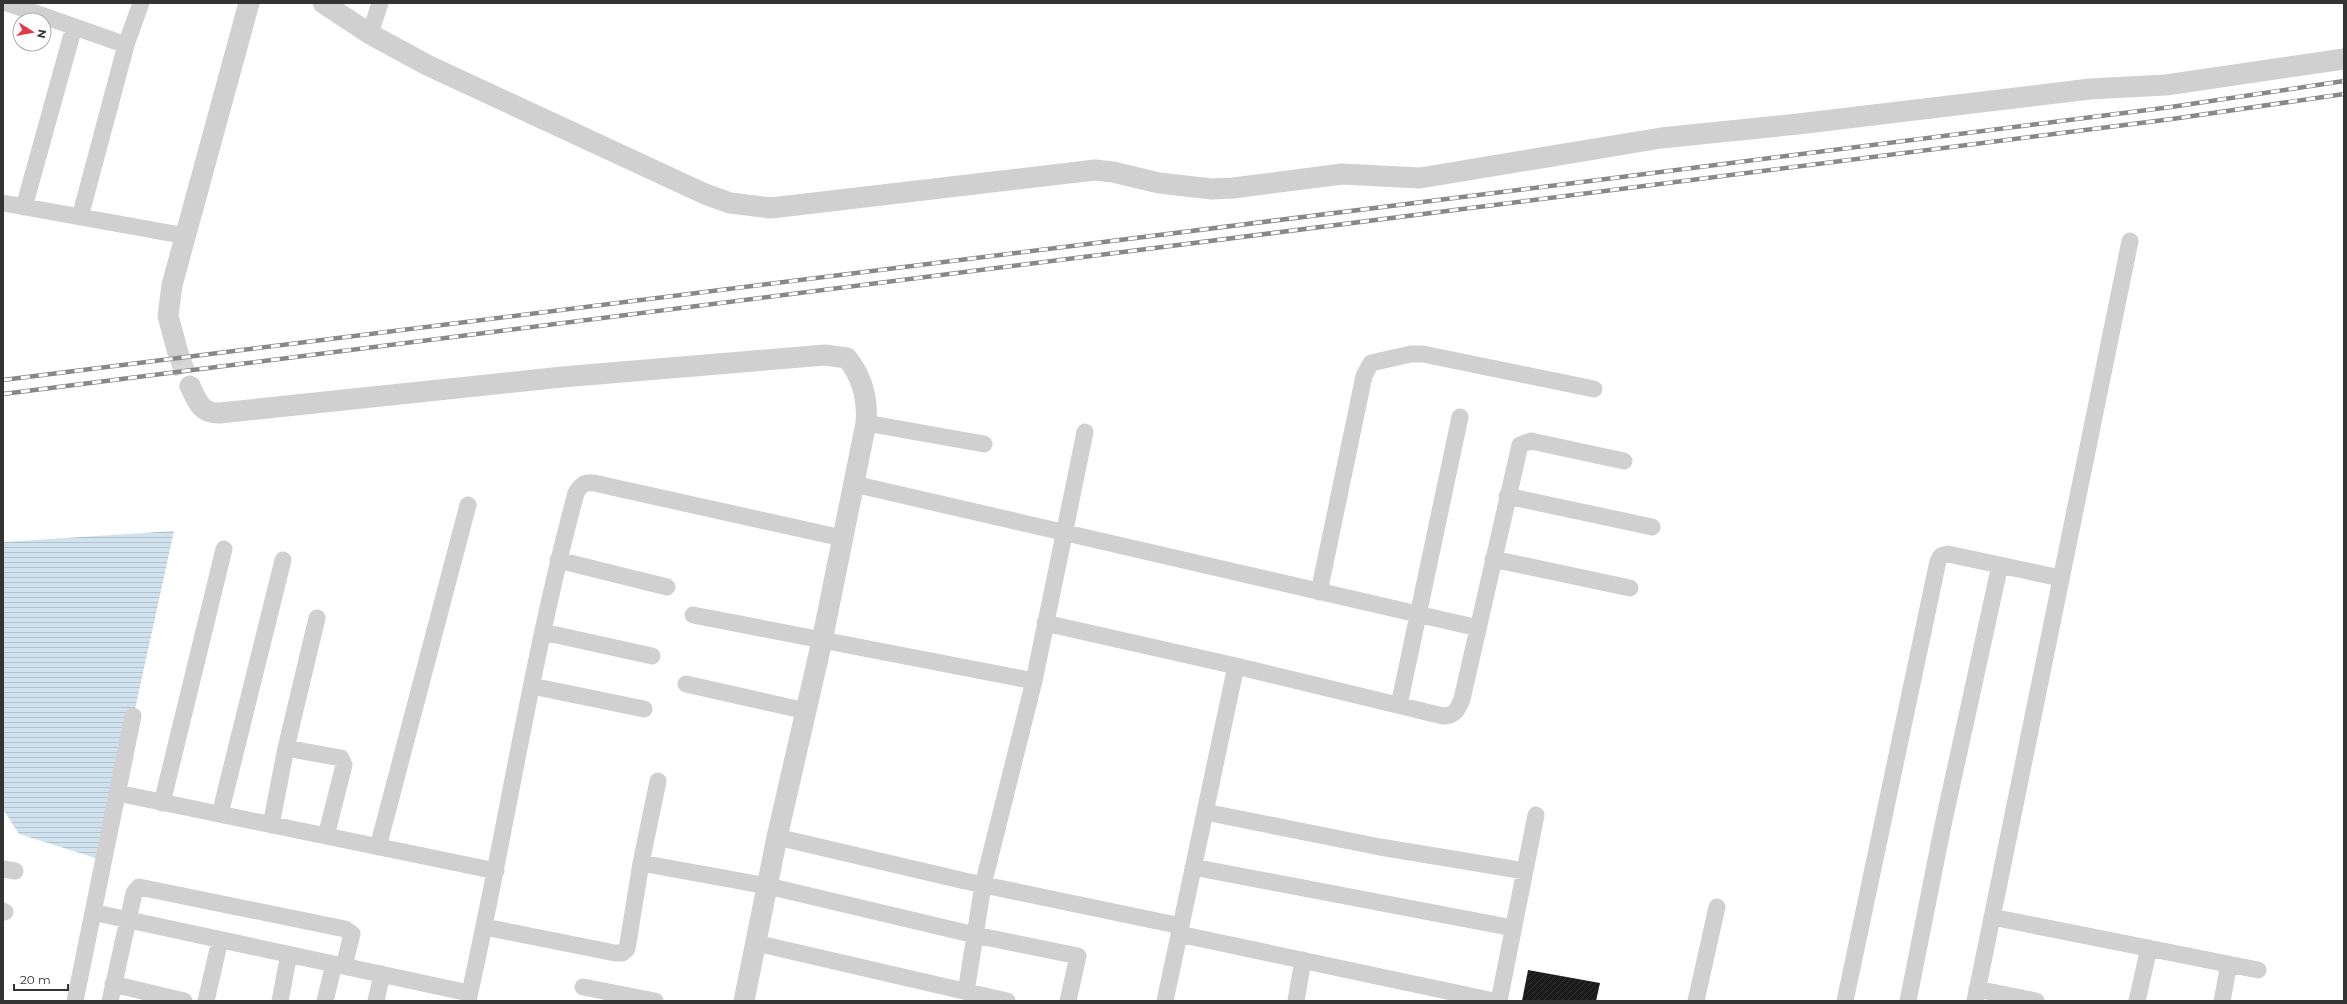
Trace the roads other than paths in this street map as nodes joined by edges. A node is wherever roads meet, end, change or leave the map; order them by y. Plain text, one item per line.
1 (7, 3) edge
2 (141, 3) edge
3 (249, 3) edge
4 (323, 3) edge
5 (380, 3) edge
6 (74, 27) junction
7 (370, 34) junction
8 (126, 44) junction
9 (2344, 59) edge
10 (3, 203) edge
11 (24, 207) junction
12 (80, 217) junction
13 (186, 236) junction
14 (2130, 241) dead end
15 (178, 353) tunnel mouth
16 (190, 386) tunnel mouth
17 (1594, 389) dead end
18 (1460, 417) dead end
19 (866, 423) junction
20 (1085, 432) dead end
21 (984, 444) dead end
22 (1624, 461) dead end
23 (854, 484) junction
24 (1507, 496) junction
25 (468, 505) dead end
26 (1652, 527) dead end
27 (1063, 533) junction
28 (842, 538) junction
29 (224, 549) dead end
30 (1493, 559) junction
31 (283, 560) dead end
32 (558, 560) junction
33 (2000, 565) junction
34 (2060, 578) junction
35 (667, 587) dead end
36 (1630, 588) dead end
37 (1319, 592) junction
38 (693, 615) dead end
39 (1417, 616) junction
40 (317, 618) dead end
41 (1046, 623) junction
42 (1478, 628) junction
43 (543, 632) junction
44 (822, 641) junction
45 (652, 656) dead end
46 (1236, 666) junction
47 (1034, 681) junction
48 (686, 684) dead end
49 (532, 686) junction
50 (1399, 706) junction
51 (644, 709) dead end
52 (806, 711) junction
53 (133, 716) dead end
54 (286, 748) junction
55 (658, 781) dead end
56 (127, 795) dead end
57 (162, 803) junction
58 (1205, 812) junction
59 (220, 814) junction
60 (1536, 815) dead end
61 (271, 825) junction
62 (326, 836) junction
63 (777, 837) junction
64 (378, 847) junction
65 (641, 863) junction
66 (1194, 867) junction
67 (496, 871) junction
68 (1525, 871) junction
69 (984, 885) junction
70 (768, 886) junction
71 (1716, 907) dead end
72 (101, 914) dead end
73 (1992, 917) junction
74 (127, 920) junction
75 (484, 927) junction
76 (1513, 928) junction
77 (1180, 930) junction
78 (975, 935) junction
79 (220, 940) junction
80 (756, 943) junction
81 (2149, 948) junction
82 (289, 954) junction
83 (1302, 960) junction
84 (2229, 964) junction
85 (339, 965) junction
86 (2258, 970) dead end
87 (382, 974) junction
88 (113, 984) junction
89 (583, 987) dead end
90 (966, 992) junction
91 (1976, 995) edge
92 (469, 997) edge
93 (74, 1001) edge
94 (110, 1001) edge
95 (184, 1001) edge
96 (206, 1001) edge
97 (280, 1001) edge
98 (326, 1001) edge
99 (376, 1001) edge
100 (656, 1001) edge
101 (744, 1001) edge
102 (1007, 1001) edge
103 (1068, 1001) edge
104 (1165, 1001) edge
105 (1296, 1001) edge
106 (1494, 1001) edge
107 (1499, 1001) edge
108 (1696, 1001) edge
109 (1846, 1001) edge
110 (1908, 1001) edge
111 (2036, 1001) edge
112 (2138, 1001) edge
113 (2222, 1001) edge

1 - 6 street
2 - 8 street
3 - 13 street
4 - 7 street
5 - 7 street
6 - 8 street
6 - 11 street
7 - 9 street
8 - 12 street
10 - 11 street
11 - 12 street
12 - 13 street
13 - 15 street
14 - 34 street
16 - 19 street
17 - 37 street
18 - 39 street
19 - 21 street
19 - 23 street
20 - 27 street
22 - 24 street
23 - 27 street
23 - 28 street
24 - 26 street
24 - 30 street
25 - 64 street
27 - 37 street
27 - 41 street
28 - 32 street
28 - 44 street
29 - 57 street
30 - 36 street
30 - 42 street
31 - 59 street
32 - 35 street
32 - 43 street
33 - 34 street
33 - 109 street
33 - 110 street
34 - 73 street
37 - 39 street
38 - 44 street
39 - 42 street
39 - 50 street
40 - 54 street
41 - 46 street
41 - 47 street
42 - 50 street
43 - 45 street
43 - 49 street
44 - 47 street
44 - 52 street
46 - 50 street
46 - 58 street
47 - 69 street
48 - 52 street
49 - 51 street
49 - 67 street
52 - 63 street
53 - 93 street
54 - 61 street
54 - 62 street
55 - 65 street
56 - 57 street
57 - 59 street
58 - 66 street
58 - 68 street
59 - 61 street
60 - 68 street
61 - 62 street
62 - 64 street
63 - 69 street
63 - 70 street
64 - 67 street
65 - 70 street
65 - 75 street
66 - 76 street
66 - 77 street
67 - 75 street
68 - 76 street
69 - 77 street
69 - 78 street
70 - 78 street
70 - 80 street
71 - 108 street
72 - 74 street
73 - 81 street
73 - 91 street
74 - 79 street
74 - 85 street
74 - 88 street
75 - 92 street
76 - 107 street
77 - 83 street
77 - 104 street
78 - 90 street
78 - 103 street
79 - 82 street
79 - 96 street
80 - 90 street
80 - 101 street
81 - 84 street
81 - 112 street
82 - 85 street
82 - 97 street
83 - 105 street
83 - 106 street
84 - 86 street
84 - 113 street
85 - 87 street
85 - 98 street
87 - 92 street
87 - 99 street
88 - 94 street
88 - 95 street
89 - 100 street
90 - 102 street
91 - 111 street

